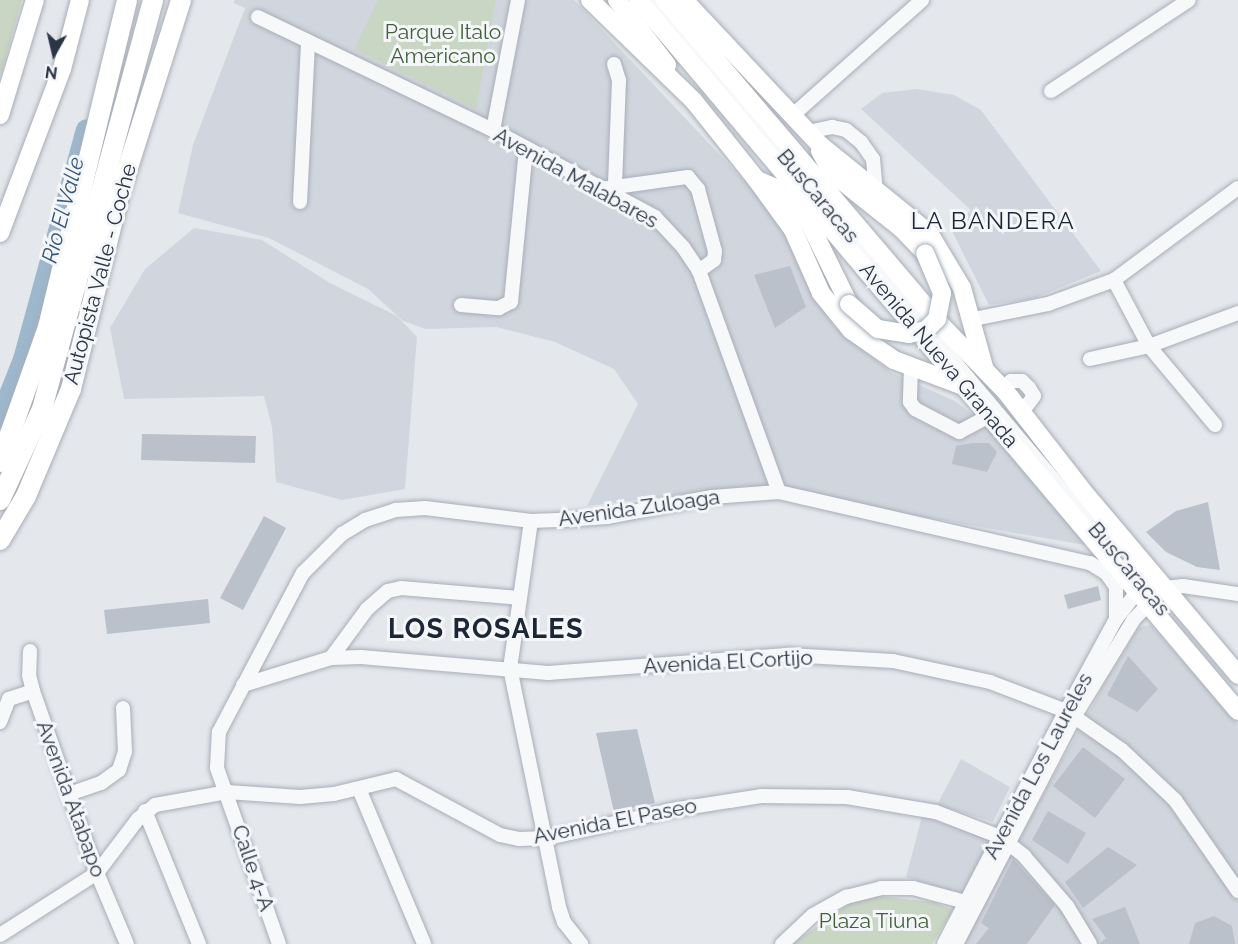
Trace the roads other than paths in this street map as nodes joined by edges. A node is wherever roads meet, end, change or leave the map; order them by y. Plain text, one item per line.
1 (34, 0) edge
2 (80, 0) edge
3 (127, 0) edge
4 (153, 0) edge
5 (181, 0) edge
6 (192, 0) edge
7 (518, 0) edge
8 (590, 0) edge
9 (617, 0) edge
10 (638, 0) edge
11 (651, 0) edge
12 (665, 0) edge
13 (684, 0) edge
14 (702, 0) edge
15 (922, 0) edge
16 (1189, 0) edge
17 (258, 17) dead end
18 (706, 22) junction
19 (169, 33) junction
20 (309, 42) junction
21 (614, 64) dead end
22 (1051, 91) dead end
23 (693, 100) junction
24 (0, 115) edge
25 (793, 115) junction
26 (493, 130) junction
27 (813, 138) junction
28 (526, 148) junction
29 (805, 163) junction
30 (783, 170) junction
31 (756, 179) junction
32 (608, 188) junction
33 (1238, 188) edge
34 (854, 192) junction
35 (876, 192) junction
36 (7, 194) edge
37 (300, 202) dead end
38 (0, 233) edge
39 (819, 238) junction
40 (699, 271) junction
41 (1114, 280) junction
42 (461, 305) dead end
43 (1238, 313) edge
44 (974, 318) junction
45 (1149, 346) junction
46 (1090, 359) dead end
47 (984, 367) junction
48 (911, 368) junction
49 (966, 387) junction
50 (989, 416) junction
51 (1215, 425) dead end
52 (0, 462) edge
53 (779, 492) junction
54 (0, 500) edge
55 (531, 521) junction
56 (0, 540) edge
57 (1104, 552) junction
58 (1053, 553) junction
59 (1150, 594) junction
60 (1238, 594) edge
61 (519, 598) junction
62 (1116, 619) junction
63 (30, 651) dead end
64 (331, 658) junction
65 (510, 668) junction
66 (1238, 675) edge
67 (243, 685) junction
68 (33, 691) junction
69 (1238, 697) edge
70 (123, 708) dead end
71 (1238, 711) edge
72 (1070, 714) junction
73 (0, 722) edge
74 (359, 789) junction
75 (227, 792) junction
76 (69, 794) junction
77 (145, 810) junction
78 (548, 838) junction
79 (1004, 839) junction
80 (97, 873) junction
81 (1238, 891) edge
82 (971, 903) junction
83 (0, 935) edge
84 (127, 944) edge
85 (199, 944) edge
86 (279, 944) edge
87 (424, 944) edge
88 (581, 944) edge
89 (782, 944) edge
90 (944, 944) edge
91 (956, 944) edge
92 (1090, 944) edge

1 - 24 main road
2 - 36 main road
3 - 52 highway, Autopista Valle - Coche
4 - 54 highway
5 - 19 highway, Autopista Valle - Coche
6 - 19 highway
7 - 26 street
8 - 23 main road
9 - 23 main road
10 - 30 main road, Avenida Nueva Granada
11 - 59 street, BusCaracas
12 - 29 main road, Avenida Nueva Granada
13 - 18 main road
14 - 18 main road
15 - 25 street
16 - 22 street
17 - 20 street, Avenida Malabares
18 - 25 main road
19 - 56 highway, Autopista Valle - Coche
20 - 26 street, Avenida Malabares
20 - 37 street
21 - 32 street
23 - 31 main road
25 - 27 main road
26 - 28 street, Avenida Malabares
27 - 34 main road
27 - 35 main road
27 - 35 street
28 - 32 street, Avenida Malabares
28 - 42 street
29 - 34 main road
29 - 47 main road, Avenida Nueva Granada
30 - 39 main road
30 - 49 main road, Avenida Nueva Granada
31 - 39 main road
31 - 48 main road
32 - 40 street, Avenida Malabares
32 - 40 street
33 - 41 street
34 - 39 main road, bridge
35 - 44 main road
36 - 38 main road
40 - 53 street, Avenida Malabares
41 - 44 street
41 - 45 street
43 - 45 street
44 - 47 main road
45 - 46 street
45 - 51 street
47 - 59 main road, Avenida Nueva Granada
48 - 49 main road
48 - 50 street
49 - 50 main road, Avenida Nueva Granada
50 - 57 main road, Avenida Nueva Granada
53 - 55 street, Avenida Zuloaga
53 - 58 street, Avenida Zuloaga
55 - 61 street
55 - 67 street, Avenida Zuloaga
57 - 58 street, Avenida Zuloaga
57 - 59 main road, Avenida Nueva Granada
58 - 62 street, Avenida Zuloaga
59 - 60 street
59 - 62 street, Avenida Los Laureles
59 - 66 main road, Avenida Nueva Granada
59 - 69 street, BusCaracas
59 - 71 main road, Avenida Nueva Granada
59 - 72 street, Avenida Los Laureles
61 - 64 street
61 - 65 street
62 - 72 street, Avenida Los Laureles
63 - 68 street, Avenida Atabapo
64 - 65 street, Avenida El Cortijo
64 - 67 street, Avenida El Cortijo
65 - 72 street, Avenida El Cortijo
65 - 78 street
67 - 75 street, Avenida Zuloaga
68 - 73 street
68 - 76 street, Avenida Atabapo
70 - 76 street
72 - 79 street, Avenida Los Laureles
72 - 81 street, Avenida El Cortijo
74 - 75 street, Avenida El Paseo
74 - 78 street, Avenida El Paseo
74 - 87 street
75 - 77 street, Avenida El Paseo
75 - 86 street, Calle 4-A
76 - 80 street, Avenida Atabapo
77 - 80 street
77 - 85 street
78 - 79 street, Avenida El Paseo
78 - 88 street
79 - 82 street, Avenida Los Laureles
79 - 92 street, Avenida El Paseo
80 - 83 street
80 - 84 street, Avenida Atabapo
82 - 89 street
82 - 90 street, Avenida Los Laureles
82 - 91 street, Avenida Los Laureles

